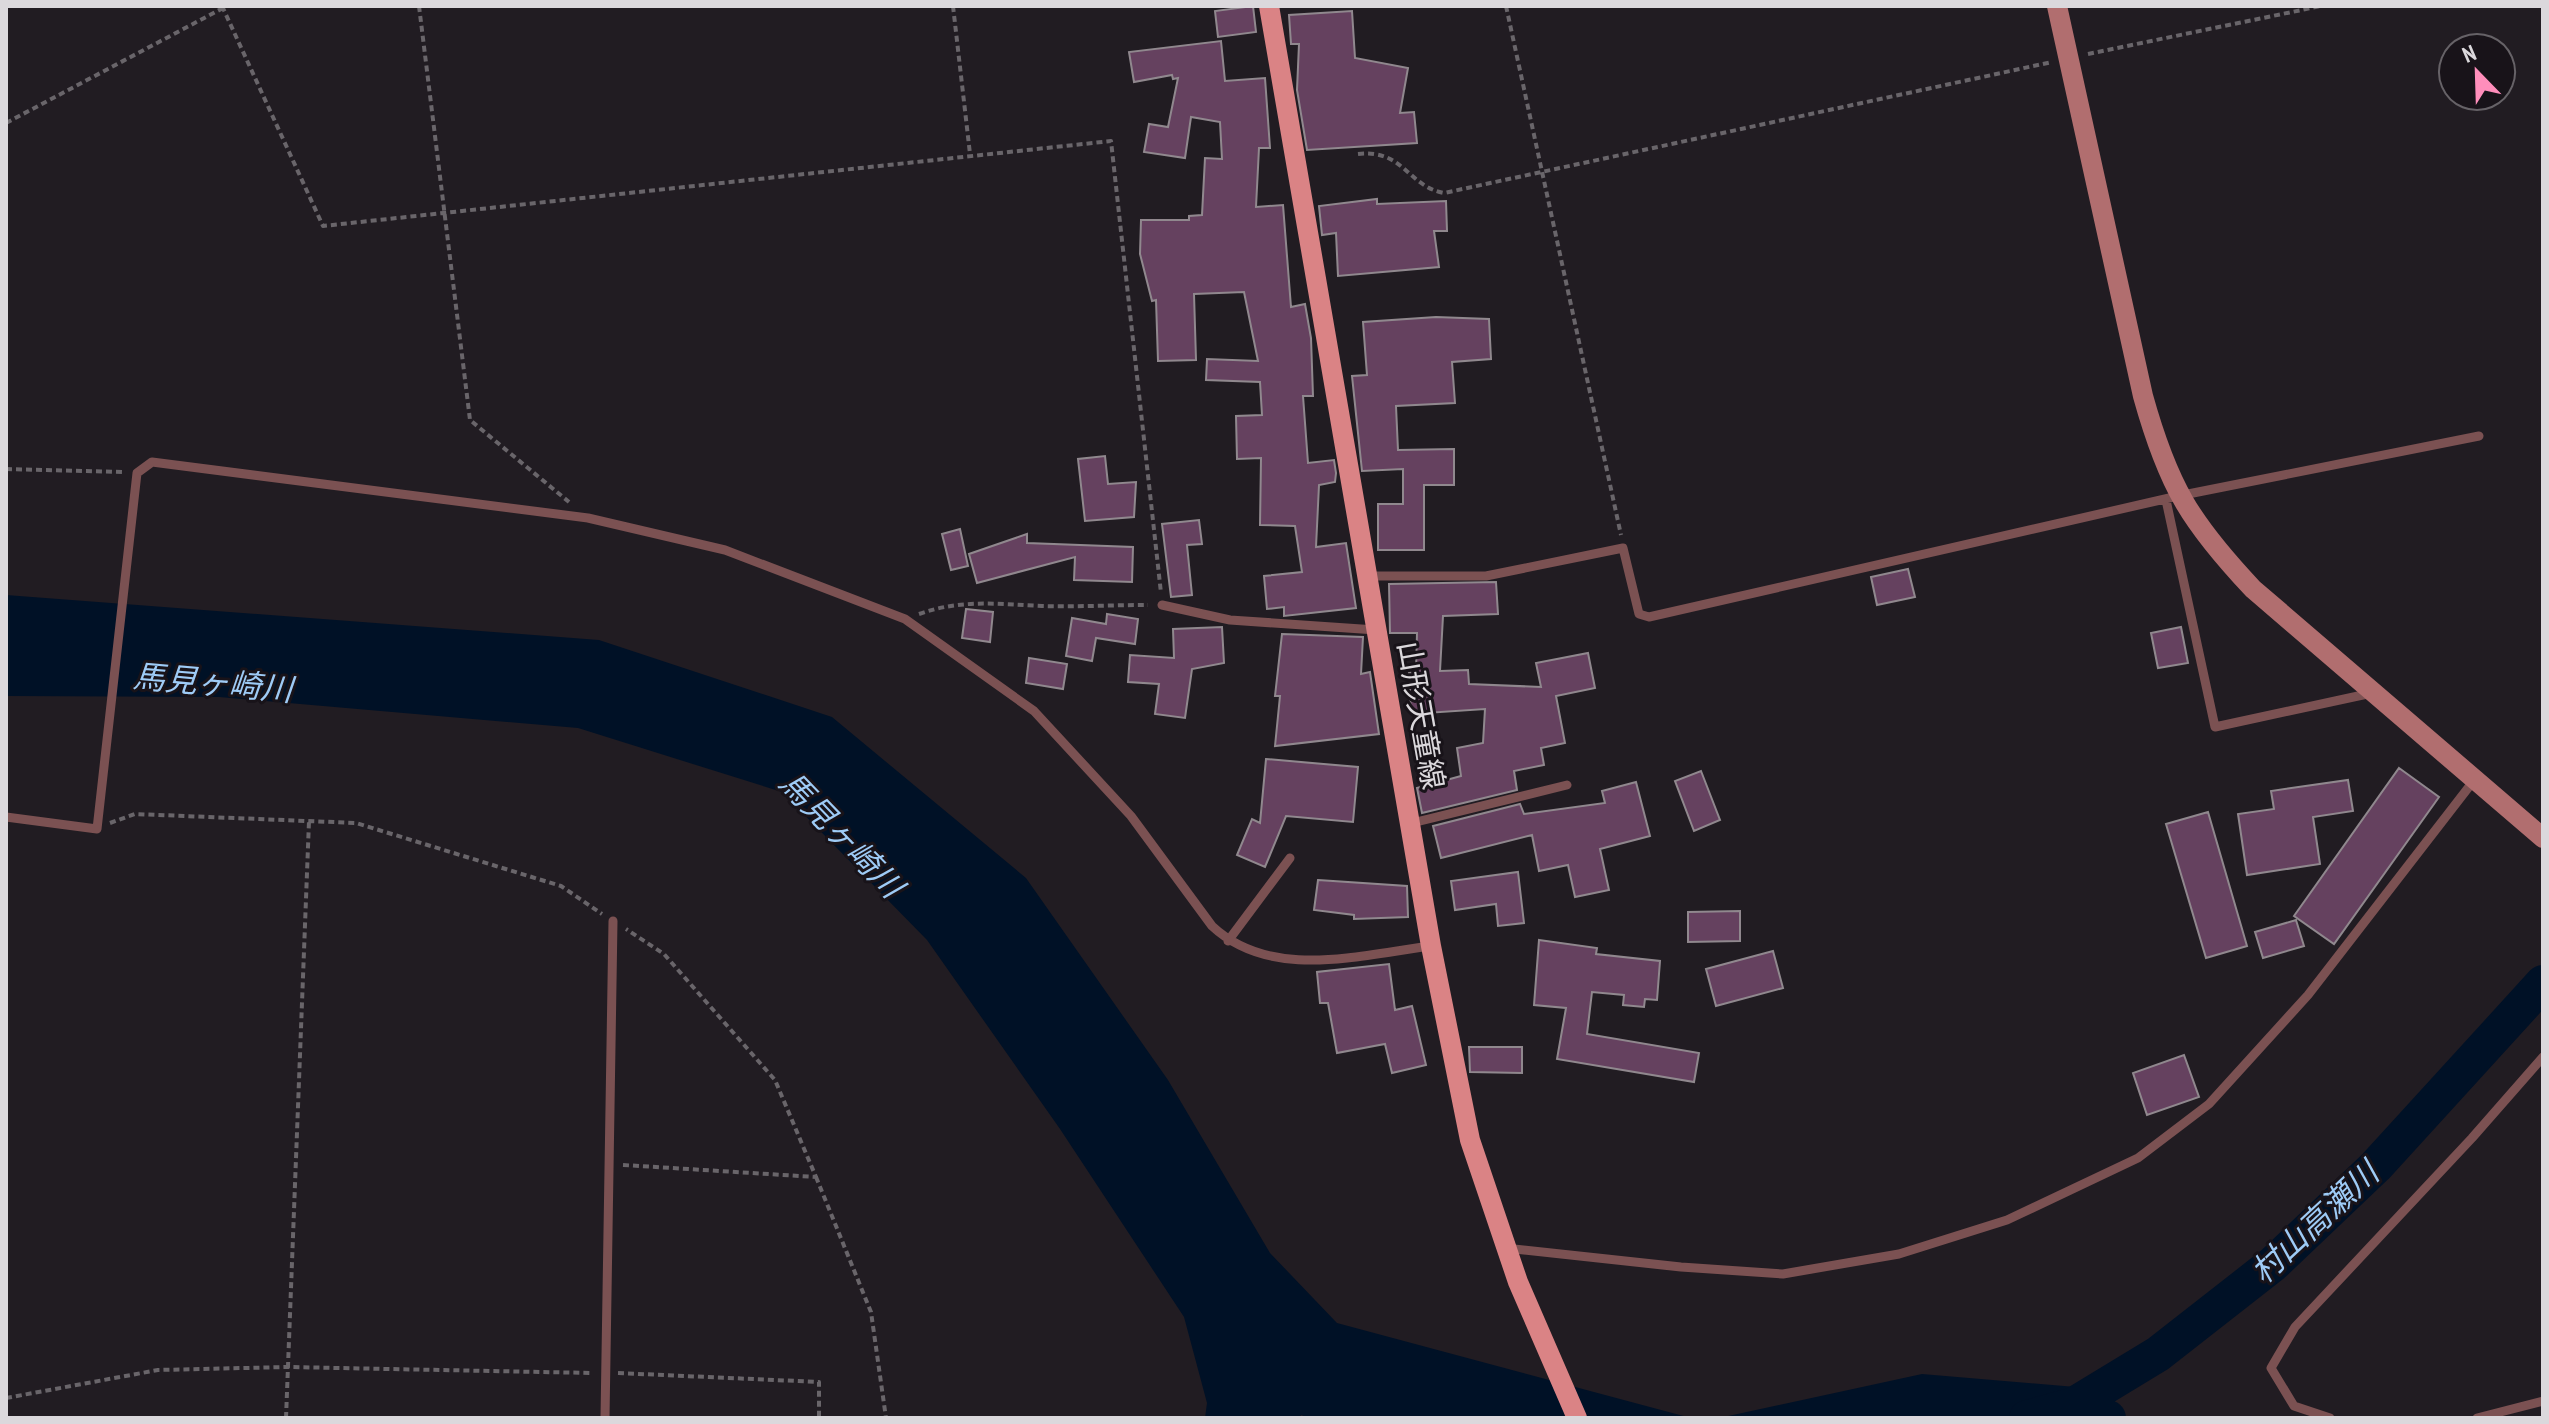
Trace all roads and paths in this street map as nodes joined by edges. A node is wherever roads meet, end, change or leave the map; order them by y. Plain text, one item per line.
1 (419, 6) edge
2 (953, 6) edge
3 (1269, 6) edge
4 (1506, 6) edge
5 (2057, 6) edge
6 (2321, 6) edge
7 (222, 7) edge
8 (2069, 58) junction
9 (6, 123) edge
10 (970, 154) junction
11 (1358, 154) dead end
12 (1544, 173) junction
13 (442, 211) junction
14 (2479, 436) dead end
15 (6, 469) edge
16 (137, 473) junction
17 (2172, 498) junction
18 (588, 518) junction
19 (1623, 548) junction
20 (1366, 576) junction
21 (1162, 605) junction
22 (905, 619) junction
23 (1376, 630) junction
24 (2373, 693) junction
25 (2475, 779) junction
26 (1567, 785) dead end
27 (6, 817) edge
28 (309, 821) junction
29 (1412, 823) junction
30 (97, 829) junction
31 (2543, 838) edge
32 (1290, 858) dead end
33 (613, 921) junction
34 (1228, 941) junction
35 (1431, 946) junction
36 (2543, 1057) edge
37 (609, 1164) junction
38 (816, 1177) junction
39 (1505, 1248) junction
40 (288, 1367) junction
41 (606, 1373) junction
42 (6, 1398) edge
43 (2543, 1401) edge
44 (286, 1418) edge
45 (605, 1418) edge
46 (819, 1418) edge
47 (886, 1418) edge
48 (1577, 1418) edge
49 (2330, 1418) edge
50 (2477, 1418) edge

1 - 13 path
2 - 10 path
3 - 20 main road, 山形天童線
4 - 12 path
5 - 8 street
6 - 8 path
7 - 9 path
7 - 13 path
8 - 12 path
8 - 17 street
10 - 13 path
10 - 21 path
11 - 12 path
12 - 19 path
13 - 18 path
14 - 17 lane
15 - 16 path
16 - 18 lane
16 - 30 lane
17 - 19 lane
17 - 24 street
17 - 24 lane
18 - 22 lane
19 - 20 lane
20 - 23 main road, 山形天童線
21 - 22 path
21 - 23 lane
22 - 34 lane
23 - 29 main road, 山形天童線
24 - 25 street
25 - 31 street
25 - 39 lane
26 - 29 lane
27 - 30 lane
28 - 30 path
28 - 33 path
28 - 40 path
29 - 35 main road, 山形天童線
32 - 34 lane
33 - 37 lane
33 - 38 path
34 - 35 lane
35 - 39 main road, 山形天童線
36 - 49 lane
37 - 38 path
37 - 41 lane
38 - 47 path
39 - 48 main road, 山形天童線
40 - 41 path
40 - 42 path
40 - 44 path
41 - 45 lane
41 - 46 path
43 - 50 lane

